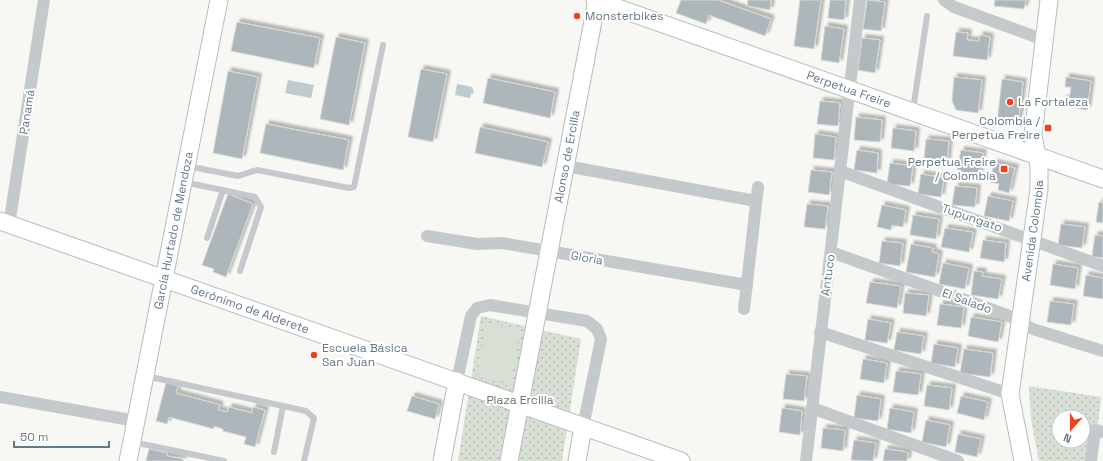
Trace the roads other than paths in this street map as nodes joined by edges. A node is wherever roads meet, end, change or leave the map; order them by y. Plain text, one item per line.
1 (44, 0) edge
2 (219, 0) edge
3 (596, 0) edge
4 (860, 0) edge
5 (944, 0) edge
6 (1049, 0) edge
7 (927, 16) dead end
8 (1044, 40) junction
9 (383, 46) dead end
10 (849, 89) junction
11 (913, 112) junction
12 (1036, 155) junction
13 (566, 166) junction
14 (840, 172) junction
15 (185, 174) junction
16 (1103, 179) edge
17 (758, 187) dead end
18 (223, 190) junction
19 (756, 201) junction
20 (4, 223) edge
21 (427, 236) dead end
22 (207, 238) dead end
23 (1032, 239) junction
24 (550, 252) junction
25 (831, 252) junction
26 (1103, 266) edge
27 (240, 271) dead end
28 (164, 280) junction
29 (747, 285) junction
30 (744, 309) dead end
31 (538, 312) junction
32 (1020, 322) junction
33 (820, 332) junction
34 (1103, 351) edge
35 (145, 376) junction
36 (457, 381) junction
37 (1010, 394) junction
38 (0, 397) edge
39 (521, 404) junction
40 (283, 406) junction
41 (812, 408) junction
42 (136, 421) junction
43 (583, 427) junction
44 (1099, 431) edge
45 (132, 441) junction
46 (274, 452) dead end
47 (128, 461) edge
48 (224, 461) edge
49 (304, 461) edge
50 (442, 461) edge
51 (509, 461) edge
52 (577, 461) edge
53 (681, 461) edge
54 (806, 461) edge
55 (958, 461) edge
56 (1023, 461) edge
57 (1091, 461) edge

1 - 20 street, Panamá
2 - 15 street, García Hurtado de Mendoza
3 - 10 street, Perpetua Freire
3 - 13 street, Alonso de Ercilla
4 - 10 street, Antuco
5 - 8 street
6 - 8 street, Avenida Colombia
7 - 11 lane
8 - 12 street, Avenida Colombia
9 - 15 lane
10 - 11 street, Perpetua Freire
10 - 14 street, Antuco
11 - 12 street, Perpetua Freire
12 - 16 street, Perpetua Freire
12 - 23 street, Avenida Colombia
13 - 19 street
13 - 24 street, Alonso de Ercilla
14 - 23 street, Tupungato
14 - 25 street, Antuco
15 - 18 lane
15 - 28 street, García Hurtado de Mendoza
17 - 19 street
18 - 22 lane
18 - 27 lane
19 - 29 street
20 - 28 street, Gerónimo de Alderete
21 - 24 street, Gloria
23 - 26 street, Tupungato
23 - 32 street, Avenida Colombia
24 - 29 street, Gloria
24 - 31 street, Alonso de Ercilla
25 - 32 street, El Salado
25 - 33 street, Antuco
28 - 35 street, García Hurtado de Mendoza
28 - 36 street, Gerónimo de Alderete
29 - 30 street
31 - 36 street
31 - 39 street, Alonso de Ercilla
31 - 43 street
32 - 34 street, El Salado
32 - 37 street, Avenida Colombia
33 - 37 street
33 - 41 street, Antuco
35 - 40 lane
35 - 42 street, García Hurtado de Mendoza
36 - 39 street, Gerónimo de Alderete
36 - 50 street
37 - 56 street, Avenida Colombia
38 - 42 street
39 - 43 street, Gerónimo de Alderete
39 - 51 street, Alonso de Ercilla
40 - 46 lane
40 - 49 lane
41 - 54 street, Antuco
41 - 55 street
42 - 45 street, García Hurtado de Mendoza
43 - 52 street
43 - 53 street, Gerónimo de Alderete
44 - 57 street
45 - 47 street, García Hurtado de Mendoza
45 - 48 lane

